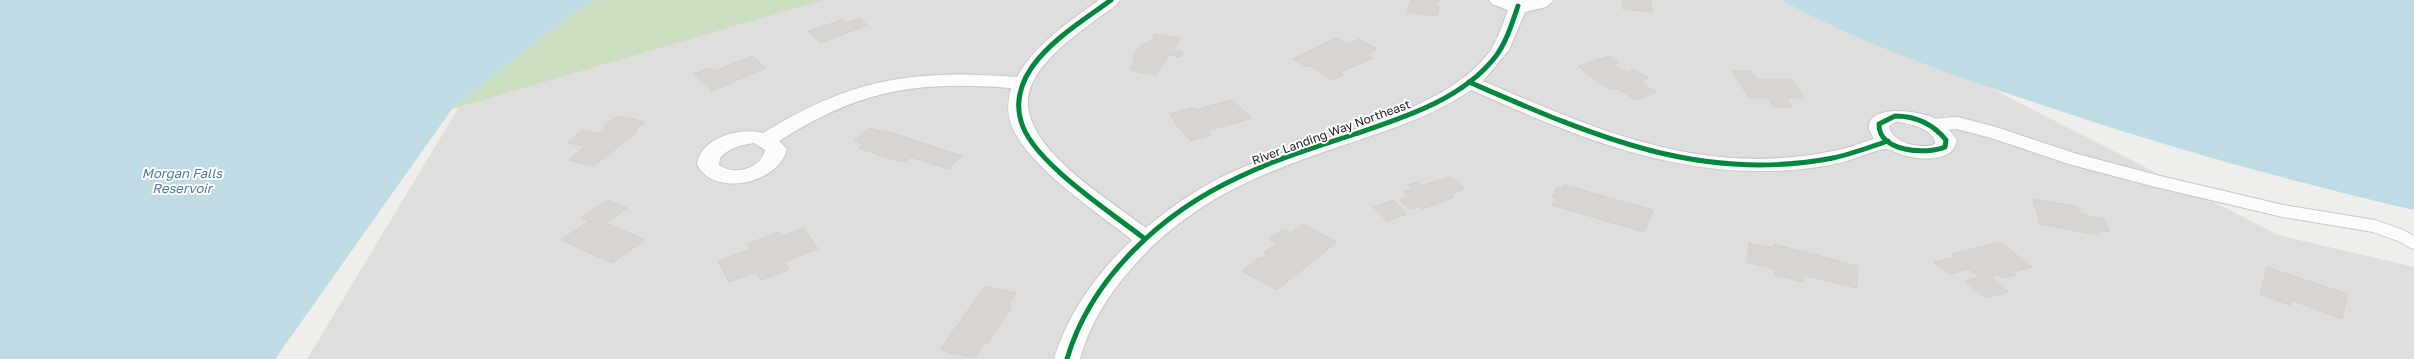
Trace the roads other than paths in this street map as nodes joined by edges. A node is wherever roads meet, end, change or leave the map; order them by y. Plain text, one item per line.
1 (1111, 0) edge
2 (1498, 0) edge
3 (1545, 0) edge
4 (1518, 6) junction
5 (1469, 82) junction
6 (1023, 84) junction
7 (1931, 124) junction
8 (766, 140) dead end
9 (1888, 141) junction
10 (1145, 239) junction
11 (2414, 243) edge
12 (1067, 359) edge

1 - 6 street
2 - 4 street
3 - 4 street
4 - 5 street, River Landing Way Northeast
5 - 9 street
5 - 10 street, River Landing Way Northeast
6 - 8 street
6 - 10 street
7 - 9 street
7 - 9 street
7 - 11 lane
10 - 12 street, River Landing Way Northeast

